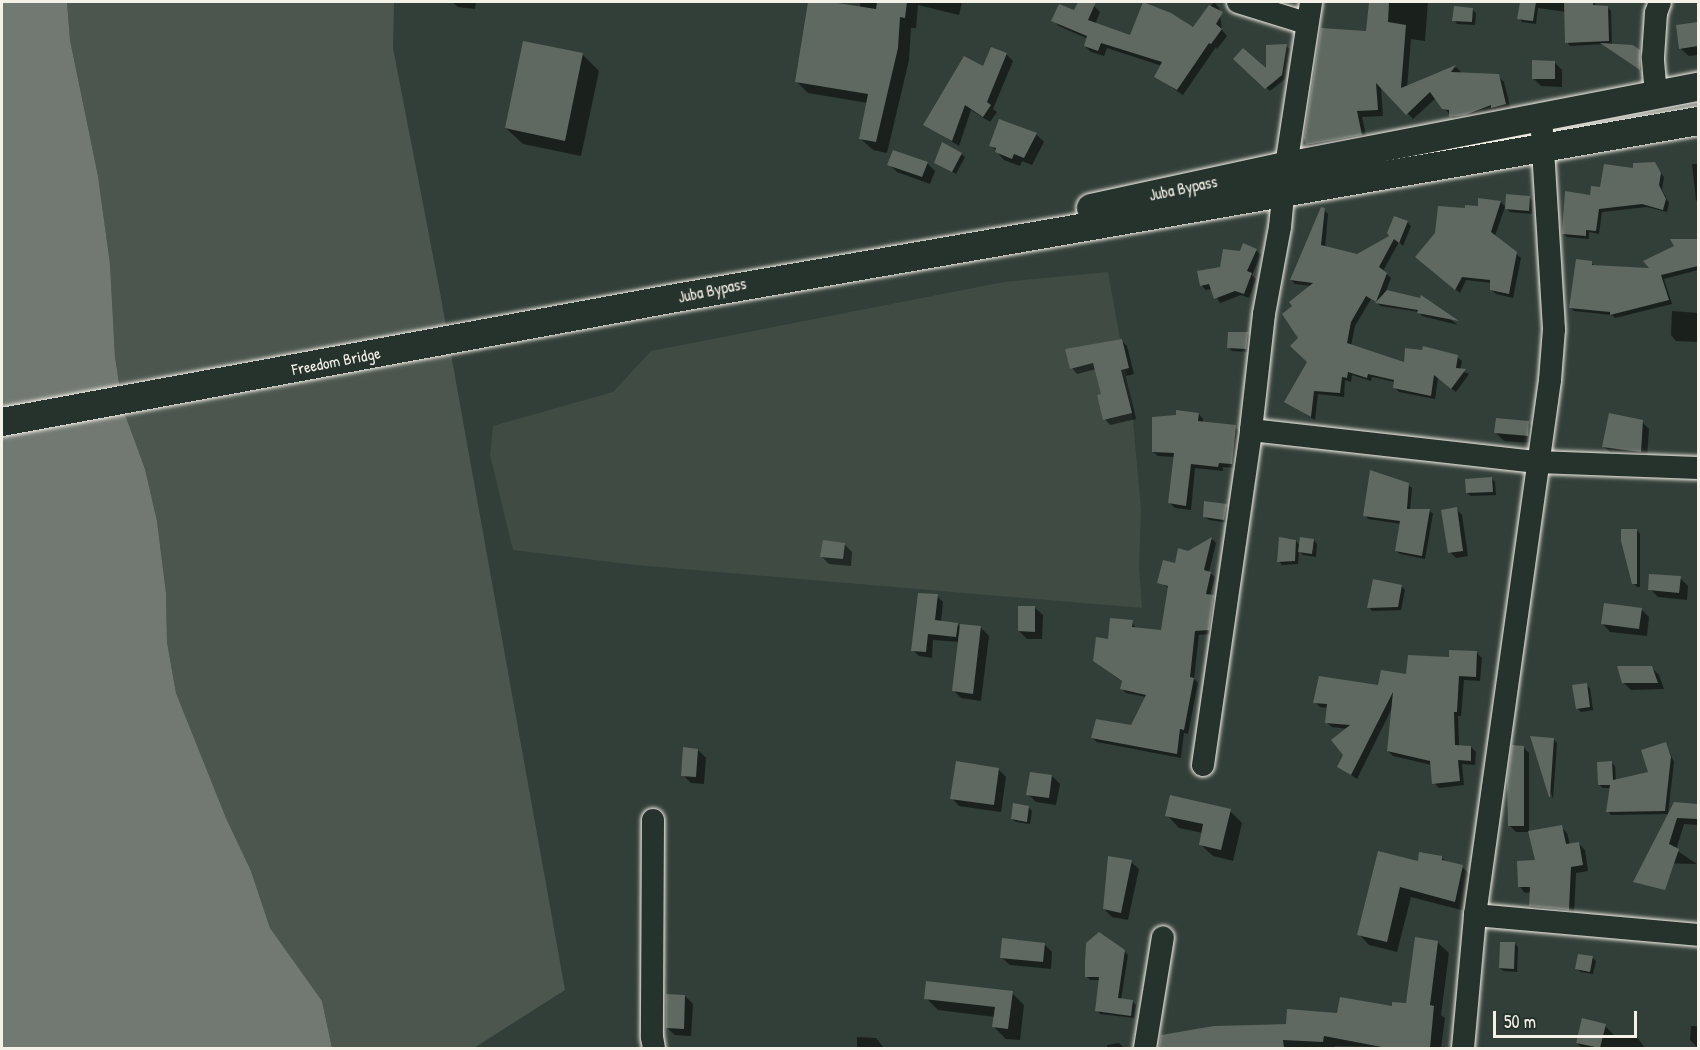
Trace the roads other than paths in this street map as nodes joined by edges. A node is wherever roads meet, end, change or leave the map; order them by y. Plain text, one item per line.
1 (1238, 2) edge
2 (1660, 2) edge
3 (1308, 12) edge
4 (1698, 87) edge
5 (1656, 94) junction
6 (1541, 117) junction
7 (1698, 121) edge
8 (1543, 148) junction
9 (1285, 180) junction
10 (670, 298) joint
11 (2, 422) edge
12 (1251, 430) junction
13 (1537, 462) junction
14 (1698, 468) edge
15 (1203, 765) dead end
16 (653, 820) dead end
17 (1475, 915) junction
18 (1698, 935) edge
19 (1163, 937) dead end
20 (654, 1048) edge
21 (1145, 1048) edge
22 (1463, 1048) edge

1 - 3 street
2 - 5 street
3 - 9 street
4 - 5 main road, Juba Bypass
5 - 6 main road, Juba Bypass
6 - 8 street
6 - 9 main road, Juba Bypass
7 - 8 main road, Juba Bypass
8 - 9 main road, Juba Bypass
8 - 13 street
9 - 10 main road, Juba Bypass
9 - 12 street
10 - 11 main road, Freedom Bridge
12 - 13 street
12 - 15 street
13 - 14 street
13 - 17 street
16 - 20 street
17 - 18 street
17 - 22 street
19 - 21 street

